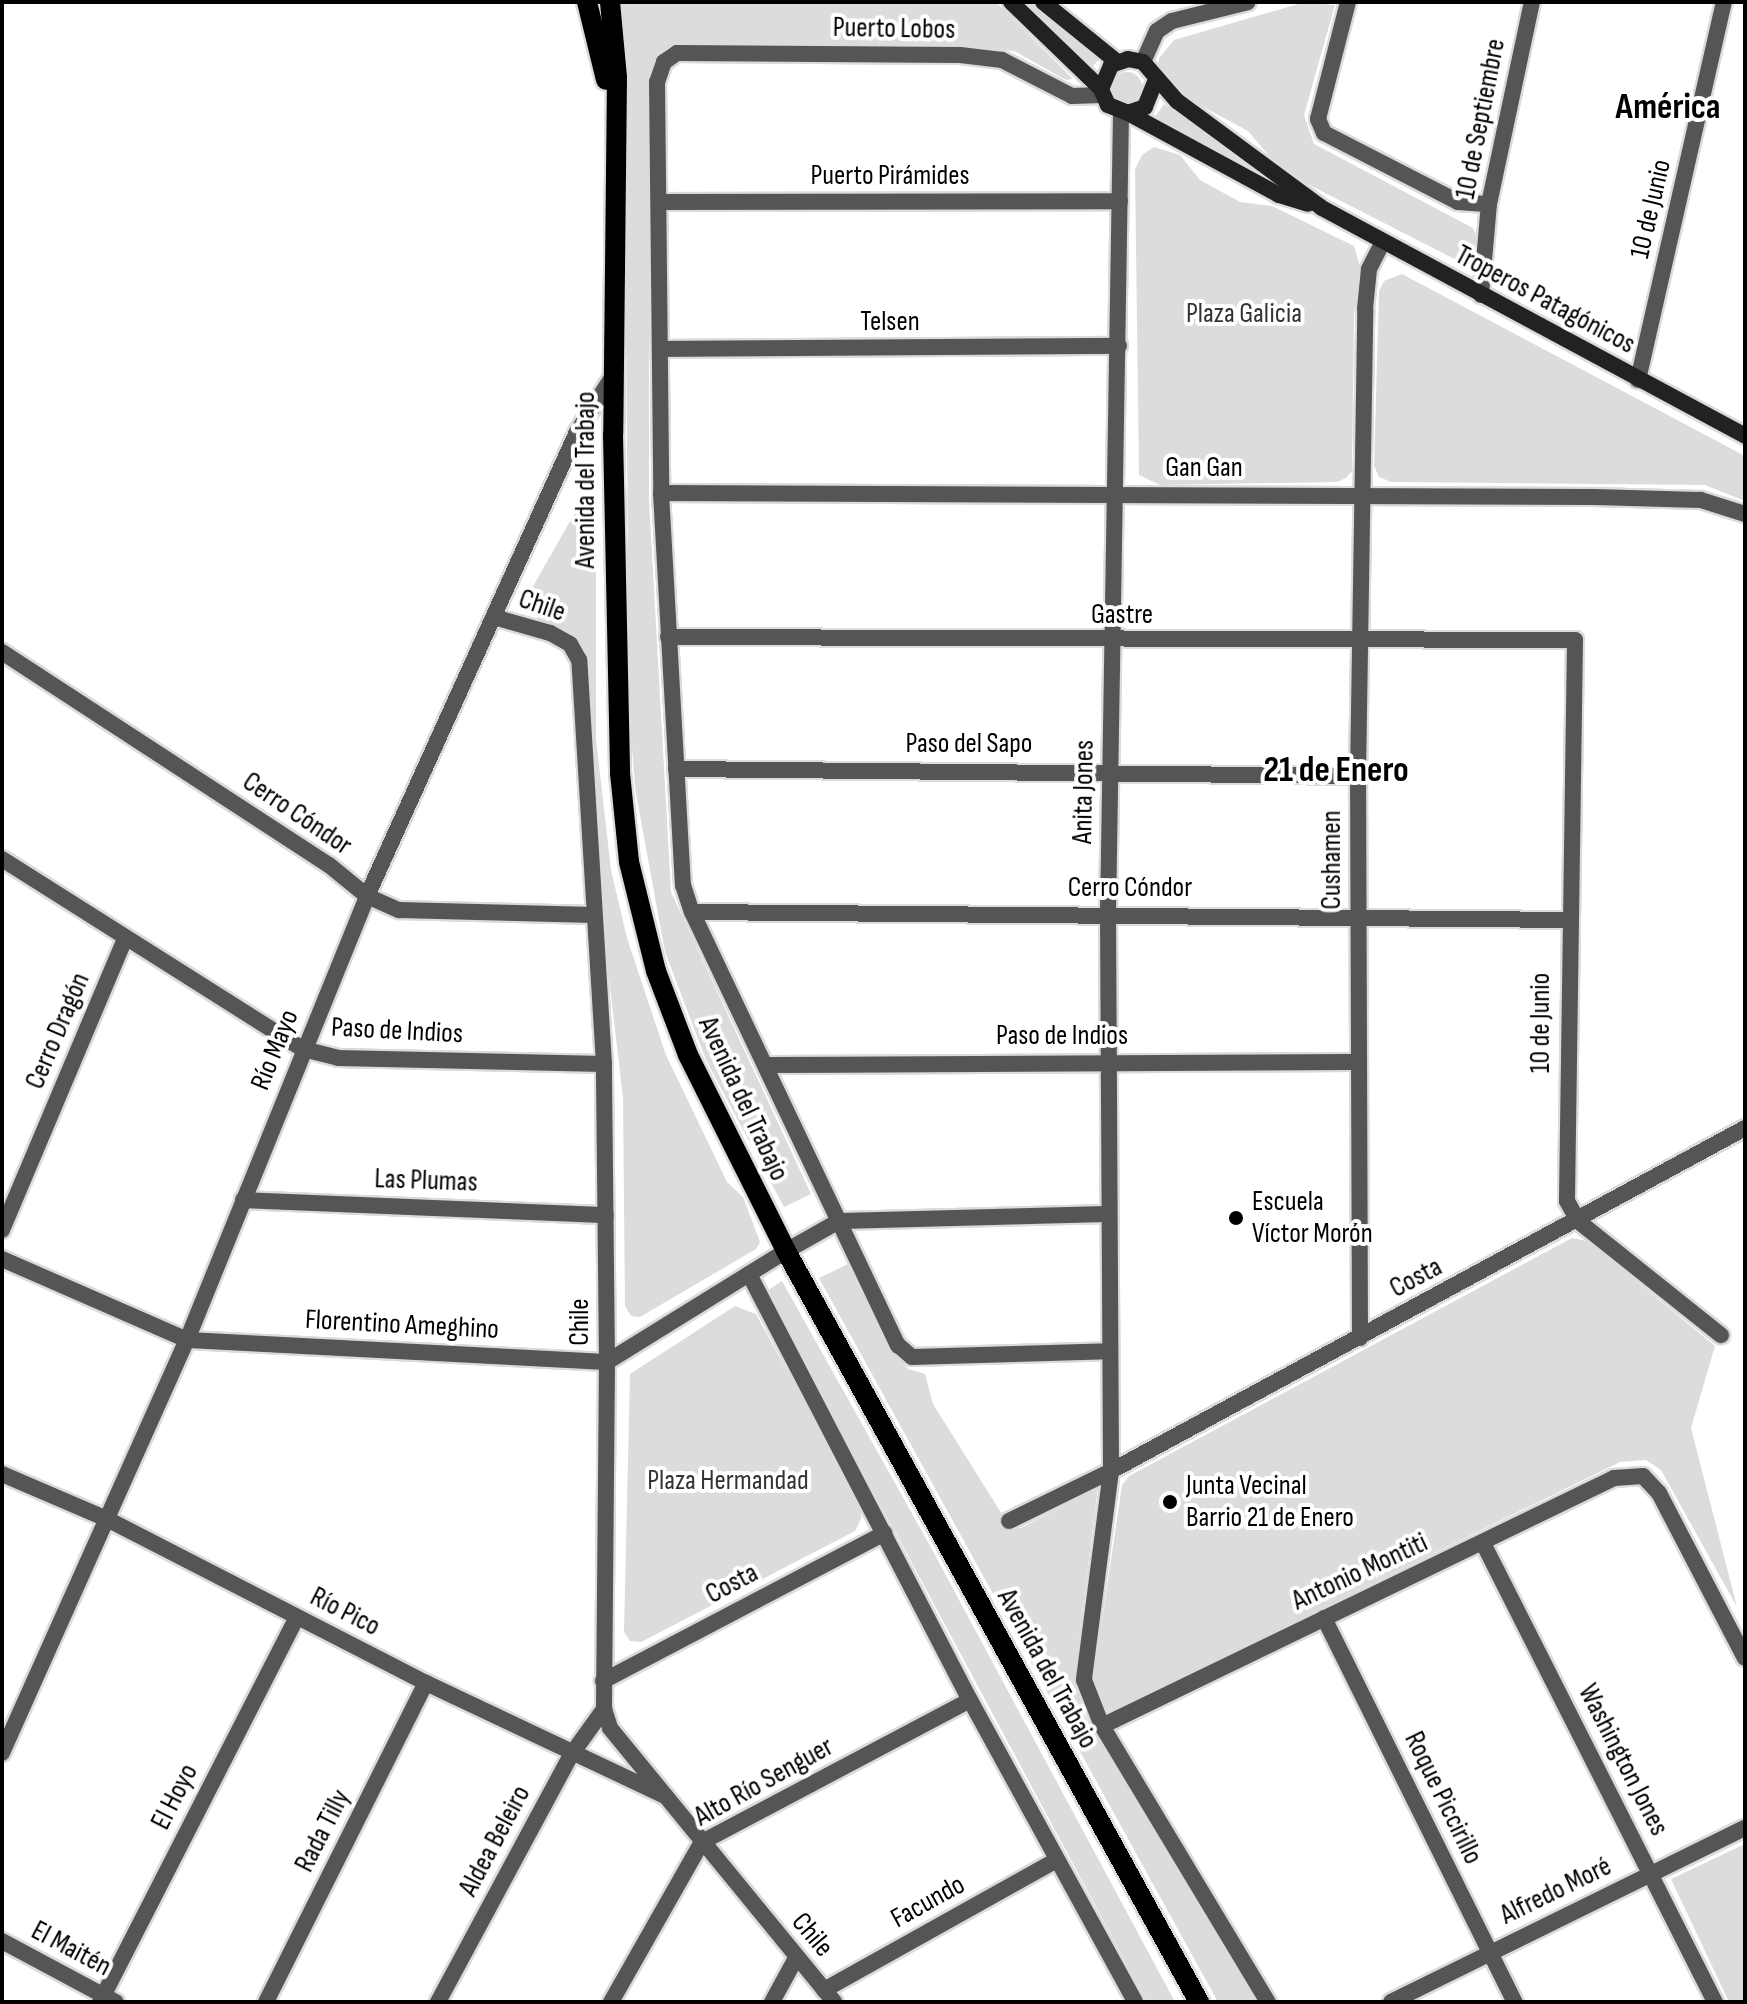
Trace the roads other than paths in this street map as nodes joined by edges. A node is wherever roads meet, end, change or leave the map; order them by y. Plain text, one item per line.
1 (587, 2) edge
2 (610, 2) edge
3 (1011, 2) edge
4 (1043, 2) edge
5 (1248, 2) edge
6 (1348, 2) edge
7 (1532, 2) edge
8 (1724, 2) edge
9 (677, 53) joint
10 (1117, 62) junction
11 (1143, 62) junction
12 (1155, 82) junction
13 (1102, 92) junction
14 (1124, 113) junction
15 (614, 115) junction
16 (1120, 201) junction
17 (660, 202) junction
18 (1489, 204) junction
19 (1322, 208) junction
20 (1383, 242) junction
21 (1481, 295) junction
22 (1119, 346) junction
23 (660, 349) junction
24 (613, 376) junction
25 (1638, 380) junction
26 (1745, 436) edge
27 (661, 493) junction
28 (1118, 493) junction
29 (1362, 495) junction
30 (1745, 514) edge
31 (494, 617) junction
32 (668, 637) junction
33 (1575, 640) joint
34 (1114, 641) junction
35 (1361, 641) junction
36 (2, 652) edge
37 (676, 769) junction
38 (1110, 770) junction
39 (1358, 776) junction
40 (2, 859) edge
41 (367, 896) junction
42 (692, 912) junction
43 (1108, 913) junction
44 (594, 915) junction
45 (1358, 916) junction
46 (1567, 920) junction
47 (124, 941) junction
48 (303, 1049) junction
49 (1107, 1061) junction
50 (1357, 1062) junction
51 (604, 1064) junction
52 (768, 1065) junction
53 (1745, 1128) edge
54 (243, 1200) junction
55 (1108, 1214) junction
56 (606, 1215) junction
57 (839, 1221) junction
58 (1578, 1221) junction
59 (2, 1230) edge
60 (786, 1251) junction
61 (2, 1259) edge
62 (749, 1274) junction
63 (1721, 1335) dead end
64 (1360, 1338) junction
65 (187, 1340) junction
66 (1109, 1351) junction
67 (607, 1362) junction
68 (1111, 1471) junction
69 (2, 1474) edge
70 (107, 1519) junction
71 (1009, 1521) dead end
72 (885, 1533) junction
73 (1483, 1543) junction
74 (297, 1617) junction
75 (1324, 1618) junction
76 (1745, 1658) edge
77 (603, 1681) junction
78 (426, 1683) junction
79 (970, 1700) junction
80 (604, 1709) junction
81 (1102, 1726) junction
82 (2, 1753) edge
83 (571, 1755) junction
84 (665, 1796) junction
85 (1745, 1828) edge
86 (702, 1842) junction
87 (1057, 1860) junction
88 (1651, 1874) junction
89 (2, 1941) edge
90 (1491, 1952) junction
91 (796, 1958) junction
92 (829, 1996) edge
93 (106, 2000) edge
94 (266, 2002) edge
95 (438, 2002) edge
96 (611, 2002) edge
97 (772, 2002) edge
98 (1135, 2002) edge
99 (1199, 2002) edge
100 (1268, 2002) edge
101 (1391, 2002) edge
102 (1515, 2002) edge
103 (1715, 2002) edge

1 - 15 main road, Avenida del Trabajo
2 - 15 main road, Avenida del Trabajo
3 - 13 main road, Troperos Patagónicos
4 - 10 main road
5 - 11 street
6 - 18 street
7 - 18 street, 10 de Septiembre
8 - 25 street, 10 de Junio
9 - 13 street, Puerto Lobos
9 - 17 street, Avenida del Trabajo
10 - 11 main road
10 - 13 main road
11 - 12 main road, Troperos Patagónicos
12 - 14 main road
12 - 19 main road, Troperos Patagónicos
13 - 14 main road, Troperos Patagónicos
14 - 16 street, Anita Jones
14 - 19 main road, Troperos Patagónicos
15 - 24 main road, Avenida del Trabajo
16 - 17 street, Puerto Pirámides
16 - 22 street, Anita Jones
17 - 23 street, Avenida del Trabajo
18 - 21 street, 10 de Septiembre
19 - 20 main road, Troperos Patagónicos
20 - 21 main road, Troperos Patagónicos
20 - 29 street, Cushamen
21 - 25 main road, Troperos Patagónicos
22 - 23 street, Telsen
22 - 28 street, Anita Jones
23 - 27 street, Avenida del Trabajo
24 - 31 street, Río Mayo
24 - 60 main road, Avenida del Trabajo
25 - 26 main road, Troperos Patagónicos
27 - 28 street, Gan Gan
27 - 32 street, Avenida del Trabajo
28 - 29 street, Gan Gan
28 - 34 street, Anita Jones
29 - 30 street, Gan Gan
29 - 35 street, Cushamen
31 - 41 street, Río Mayo
31 - 44 street, Chile
32 - 34 street, Gastre
32 - 37 street, Avenida del Trabajo
33 - 35 street, Gastre
33 - 46 street, 10 de Junio
34 - 35 street, Gastre
34 - 38 street, Anita Jones
35 - 39 street, Cushamen
36 - 41 street, Cerro Cóndor
37 - 38 street, Paso del Sapo
37 - 42 street, Avenida del Trabajo
38 - 39 street, Paso del Sapo
38 - 43 street, Anita Jones
39 - 45 street, Cushamen
40 - 47 street, Paso de Indios
41 - 44 street, Cerro Cóndor
41 - 48 street, Río Mayo
42 - 43 street, Cerro Cóndor
42 - 52 street, Avenida del Trabajo
43 - 45 street, Cerro Cóndor
43 - 49 street, Anita Jones
44 - 51 street, Chile
45 - 46 street, Cerro Cóndor
45 - 50 street, Cushamen
46 - 58 street, 10 de Junio
47 - 48 street, Paso de Indios
47 - 59 street, Cerro Dragón
48 - 51 street, Paso de Indios
48 - 54 street, Río Mayo
49 - 50 street, Paso de Indios
49 - 52 street, Paso de Indios
49 - 55 street, Anita Jones
50 - 64 street, Cushamen
51 - 56 street, Chile
52 - 57 street, Avenida del Trabajo
53 - 58 street, Costa
54 - 56 street, Las Plumas
54 - 65 street, Río Mayo
55 - 57 street
55 - 66 street, Anita Jones
56 - 67 street, Chile
57 - 60 street
57 - 66 street, Avenida del Trabajo
58 - 63 street
58 - 64 street, Costa
60 - 62 street
60 - 99 main road, Avenida del Trabajo
61 - 65 street, Florentino Ameghino
62 - 67 street
62 - 72 street
64 - 68 street, Costa
65 - 67 street, Florentino Ameghino
65 - 70 street, Río Mayo
66 - 68 street, Anita Jones
67 - 77 street, Chile
68 - 71 street, Costa
68 - 81 street, Avenida del Trabajo
69 - 70 street, Río Pico
70 - 74 street, Río Pico
70 - 82 street, Río Mayo
72 - 77 street, Costa
72 - 79 street
73 - 75 street, Antonio Montiti
73 - 76 street, Antonio Montiti
73 - 88 street, Washington Jones
74 - 78 street, Río Pico
74 - 93 street, El Hoyo
75 - 81 street, Antonio Montiti
75 - 90 street, Roque Piccirillo
77 - 80 street, Chile
78 - 83 street, Río Pico
78 - 94 street, Rada Tilly
79 - 86 street, Alto Río Senguer
79 - 87 street
80 - 83 street, Aldea Beleiro
80 - 84 street, Chile
81 - 100 street, Avenida del Trabajo
83 - 84 street, Río Pico
83 - 95 street, Aldea Beleiro
84 - 86 street, Chile
85 - 88 street, Alfredo Moré
86 - 91 street, Chile
86 - 96 street, Alto Río Senguer
87 - 92 street, Facundo
87 - 98 street
88 - 90 street, Alfredo Moré
88 - 103 street, Washington Jones
89 - 93 street, El Maitén
90 - 101 street, Alfredo Moré
90 - 102 street, Roque Piccirillo
91 - 92 street, Chile
91 - 97 street

